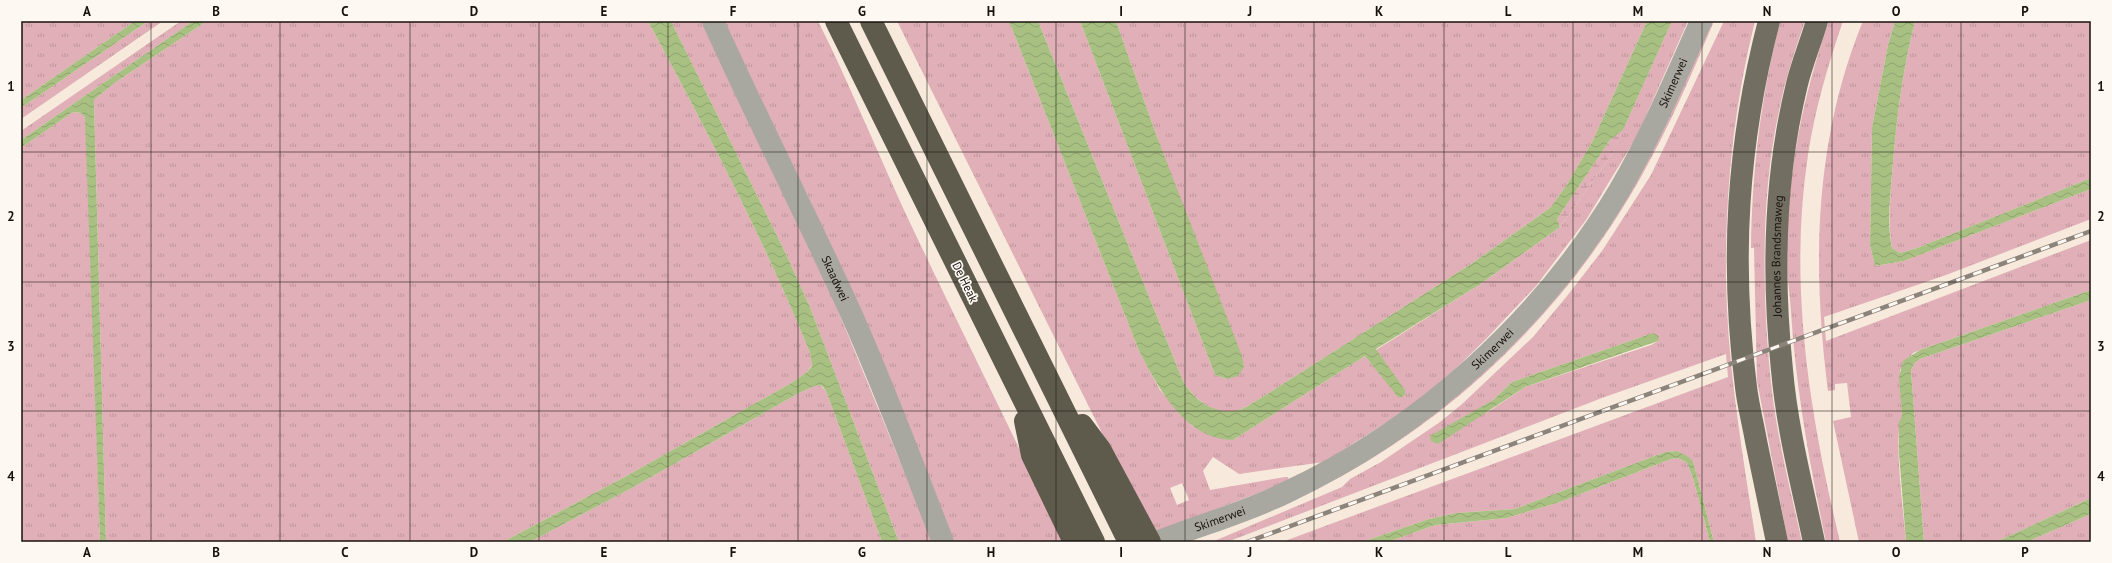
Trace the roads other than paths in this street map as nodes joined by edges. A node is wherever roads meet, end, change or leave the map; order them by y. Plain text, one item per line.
1 (713, 21) edge
2 (836, 21) edge
3 (871, 21) edge
4 (1701, 21) edge
5 (1769, 21) edge
6 (1817, 21) edge
7 (1047, 377) junction
8 (1020, 393) junction
9 (943, 542) edge
10 (1074, 542) edge
11 (1094, 542) edge
12 (1130, 542) edge
13 (1150, 542) edge
14 (1157, 542) edge
15 (1777, 542) edge
16 (1814, 542) edge

1 - 9 street, Skaadwei
2 - 8 highway, De Heak
3 - 7 highway
4 - 14 street, Skimerwei
5 - 15 main road
6 - 16 main road, Johannes Brandsmaweg
7 - 12 highway
7 - 13 highway
8 - 10 highway
8 - 11 highway, De Heak

